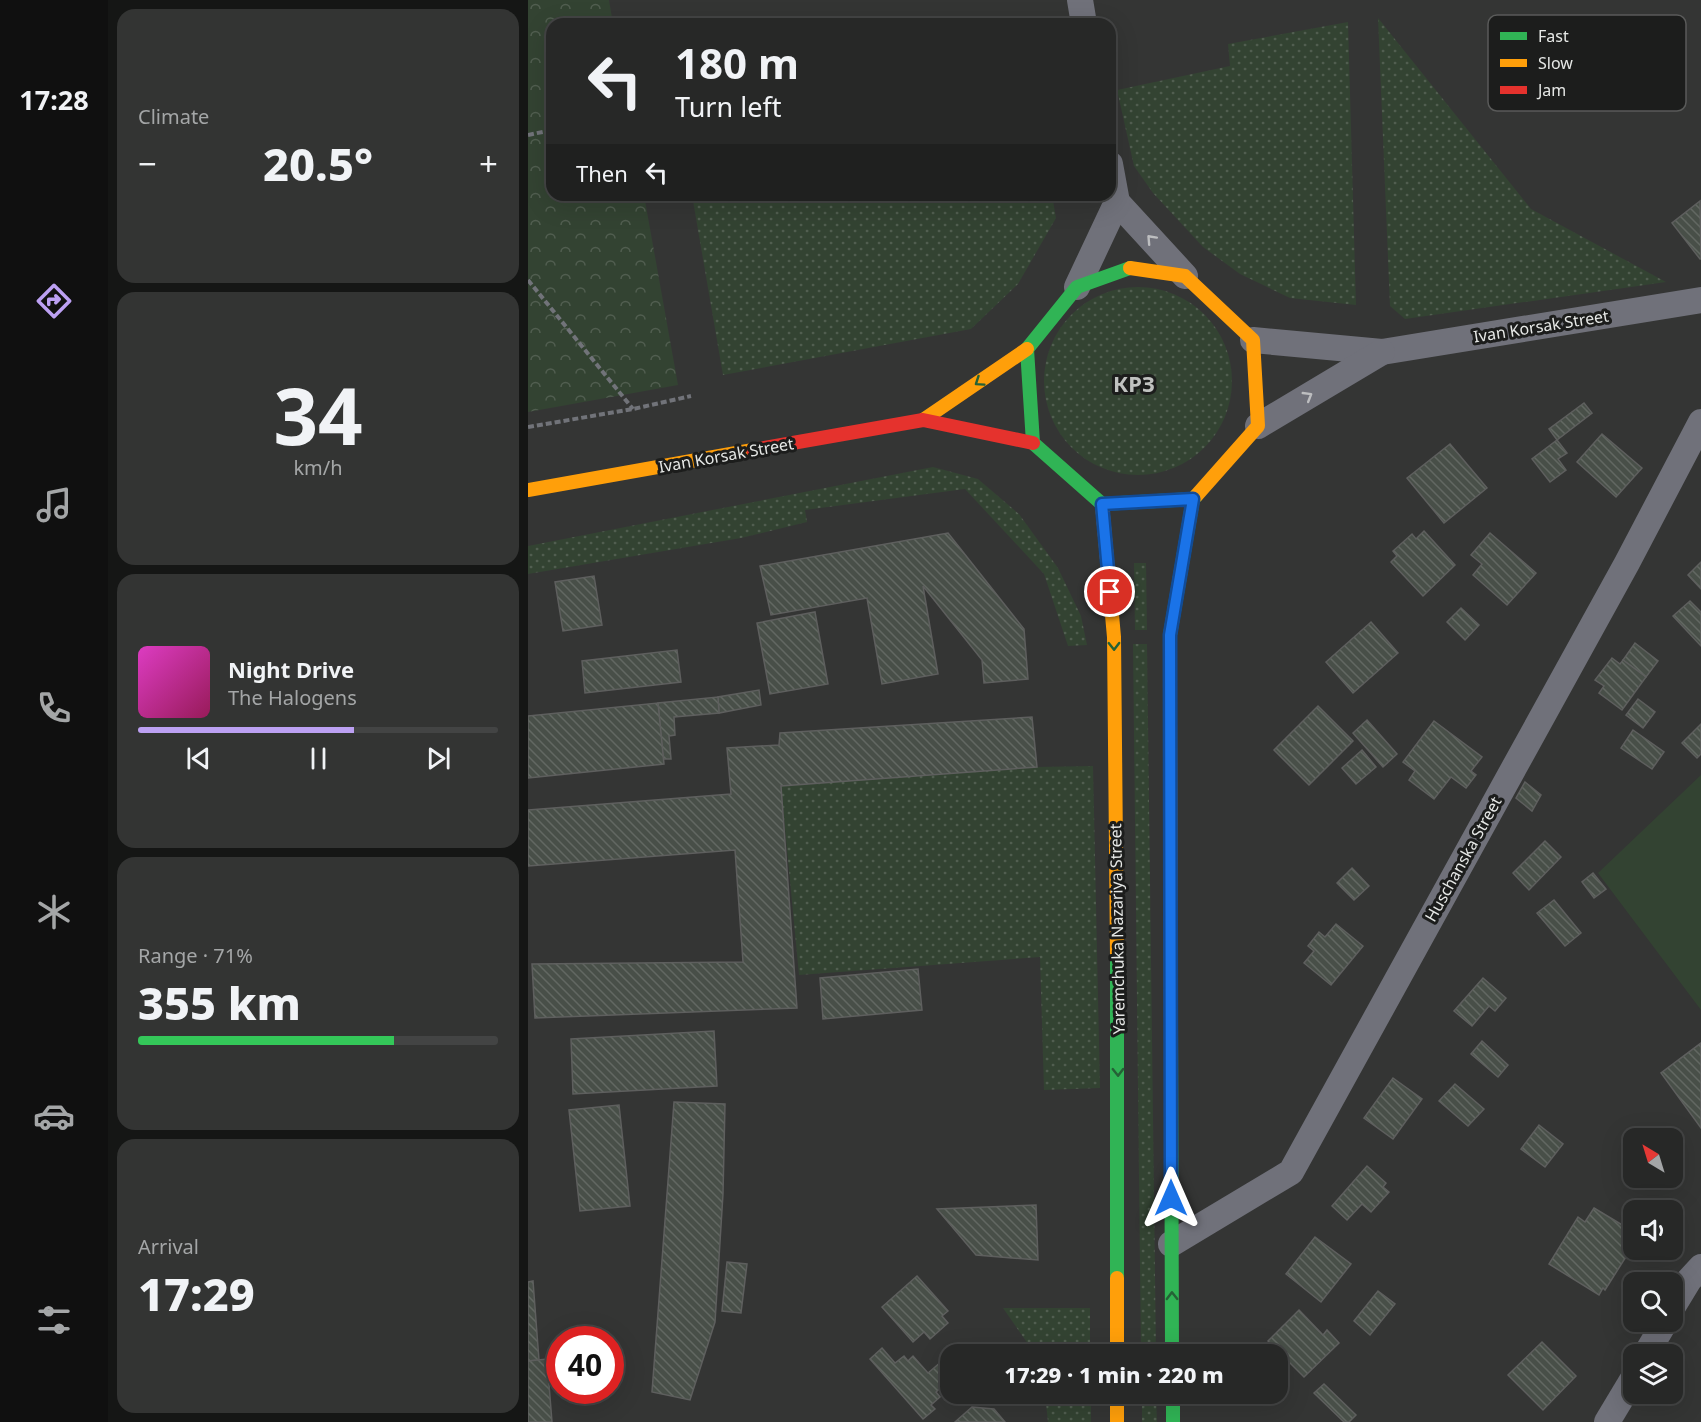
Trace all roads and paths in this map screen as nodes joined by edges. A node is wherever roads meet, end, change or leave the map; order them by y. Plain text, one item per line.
1 (1080, 0) edge
2 (1083, 18) edge
3 (546, 131) edge
4 (528, 135) edge
5 (1116, 197) edge
6 (1117, 202) junction
7 (1185, 276) junction
8 (528, 280) edge
9 (1077, 287) junction
10 (1701, 300) edge
11 (1253, 340) junction
12 (1027, 349) junction
13 (1382, 352) junction
14 (691, 396) dead end
15 (633, 409) junction
16 (923, 420) junction
17 (1701, 422) edge
18 (1257, 426) junction
19 (528, 428) edge
20 (1033, 443) junction
21 (528, 490) edge
22 (1193, 499) junction
23 (1102, 504) junction
24 (1171, 1244) junction
25 (1701, 1267) edge
26 (1683, 1290) edge
27 (1117, 1344) edge
28 (1172, 1344) edge
29 (1623, 1396) edge
30 (1117, 1404) edge
31 (1173, 1404) edge
32 (1117, 1422) edge
33 (1173, 1422) edge
34 (1608, 1422) edge

1 - 2 street
3 - 4 path
5 - 6 street
7 -> 6 street
6 - 9 street
7 - 9 street
7 - 11 street
8 - 15 path
9 - 12 street
10 - 13 street, Ivan Korsak Street
11 - 13 street, Ivan Korsak Street
11 - 18 street
12 -> 16 street
12 - 20 street
18 -> 13 street, Ivan Korsak Street
14 - 15 path
15 - 19 path
16 - 20 street
16 - 21 street, Ivan Korsak Street
17 - 24 street, Huschanska Street
18 - 22 street
20 - 23 street
22 - 23 street
22 - 24 street
23 -> 27 street, Yaremchuka Nazariya Street
28 -> 24 street
25 - 26 street
29 - 34 street
30 - 32 street
31 - 33 street

